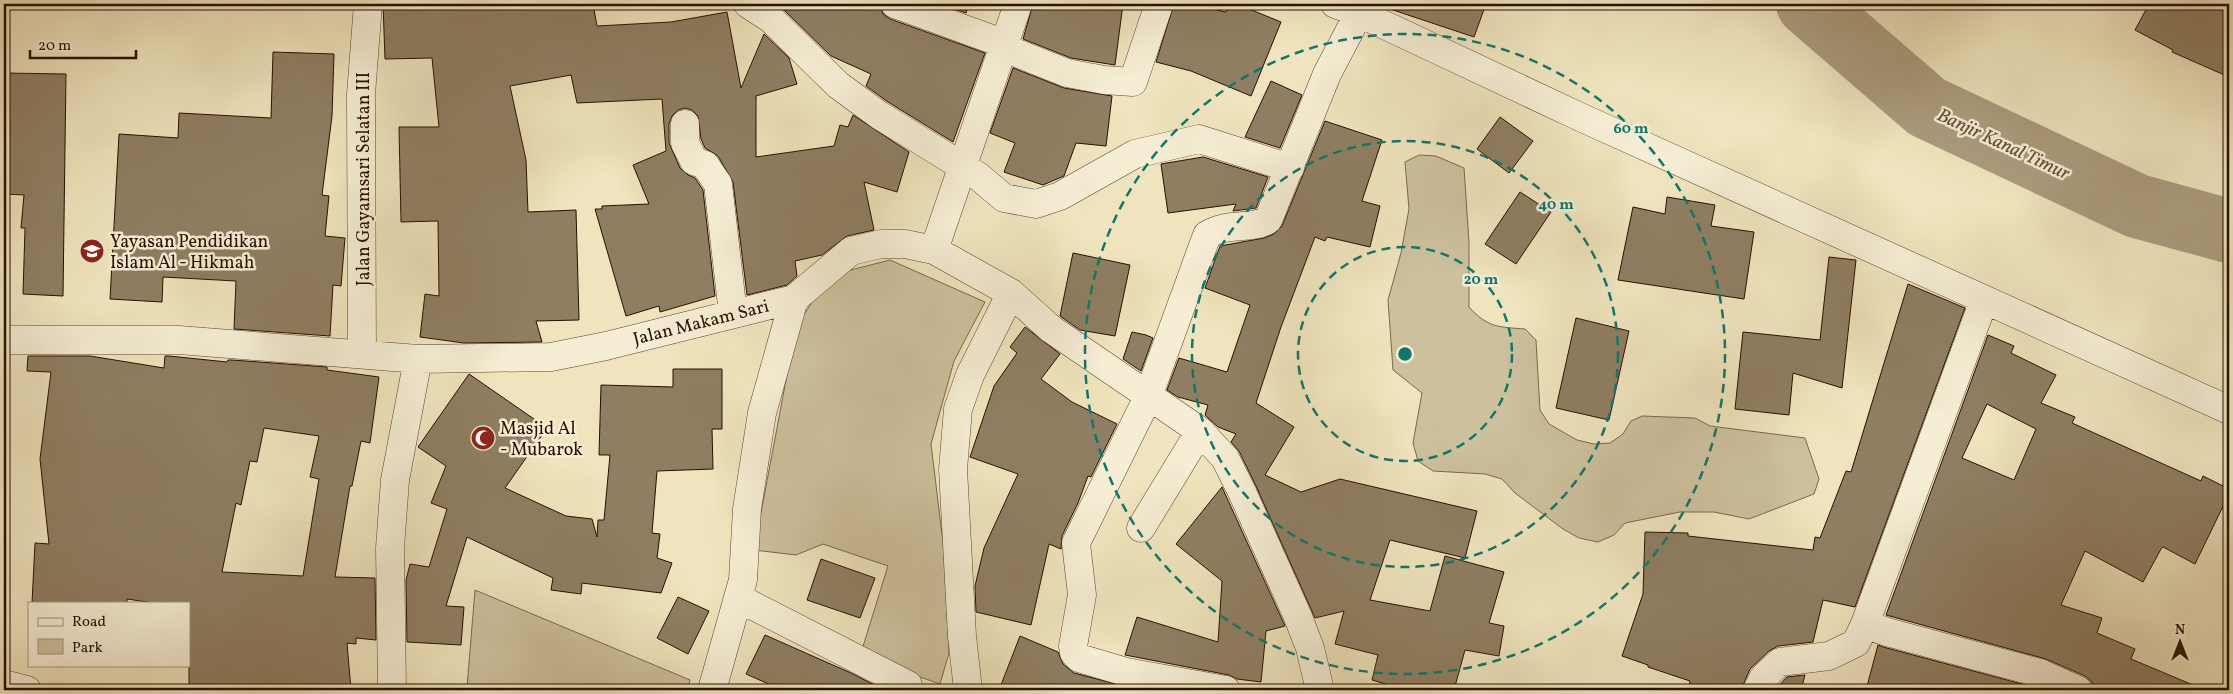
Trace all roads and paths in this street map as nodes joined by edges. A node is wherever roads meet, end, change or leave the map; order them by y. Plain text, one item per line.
1 (368, 4) edge
2 (748, 4) edge
3 (895, 4) edge
4 (1018, 4) edge
5 (1159, 4) edge
6 (1347, 8) edge
7 (1004, 46) junction
8 (685, 124) dead end
9 (962, 168) junction
10 (1290, 168) junction
11 (934, 250) junction
12 (1011, 293) junction
13 (794, 298) junction
14 (1984, 300) junction
15 (733, 314) junction
16 (4, 340) edge
17 (362, 354) junction
18 (418, 359) junction
19 (1148, 396) junction
20 (2229, 410) edge
21 (1200, 431) junction
22 (1141, 528) dead end
23 (738, 598) junction
24 (1865, 624) junction
25 (4, 684) edge
26 (908, 685) dead end
27 (27, 690) edge
28 (392, 690) edge
29 (712, 690) edge
30 (968, 690) edge
31 (1226, 690) edge
32 (1320, 690) edge
33 (1757, 690) edge
34 (2078, 690) edge

1 - 17 street, Jalan Gayamsari Selatan III
2 - 9 street
3 - 7 street
4 - 7 street
5 - 7 street
6 - 10 street
6 - 14 street
7 - 9 street
8 - 15 street
9 - 10 street
9 - 11 street
10 - 19 street
11 - 12 street, Jalan Makam Sari
11 - 13 street, Jalan Makam Sari
12 - 19 street, Jalan Makam Sari
12 - 30 street
13 - 15 street, Jalan Makam Sari
13 - 23 street
14 - 20 street
14 - 24 street
15 - 18 street, Jalan Makam Sari
16 - 17 street, Jalan Makam Sari
17 - 18 street, Jalan Makam Sari
18 - 28 street
19 - 21 street, Jalan Makam Sari
19 - 31 street
21 - 22 street
21 - 32 street, Jalan Makam Sari
23 - 26 street
23 - 29 street
24 - 33 street
24 - 34 street
25 - 27 street

